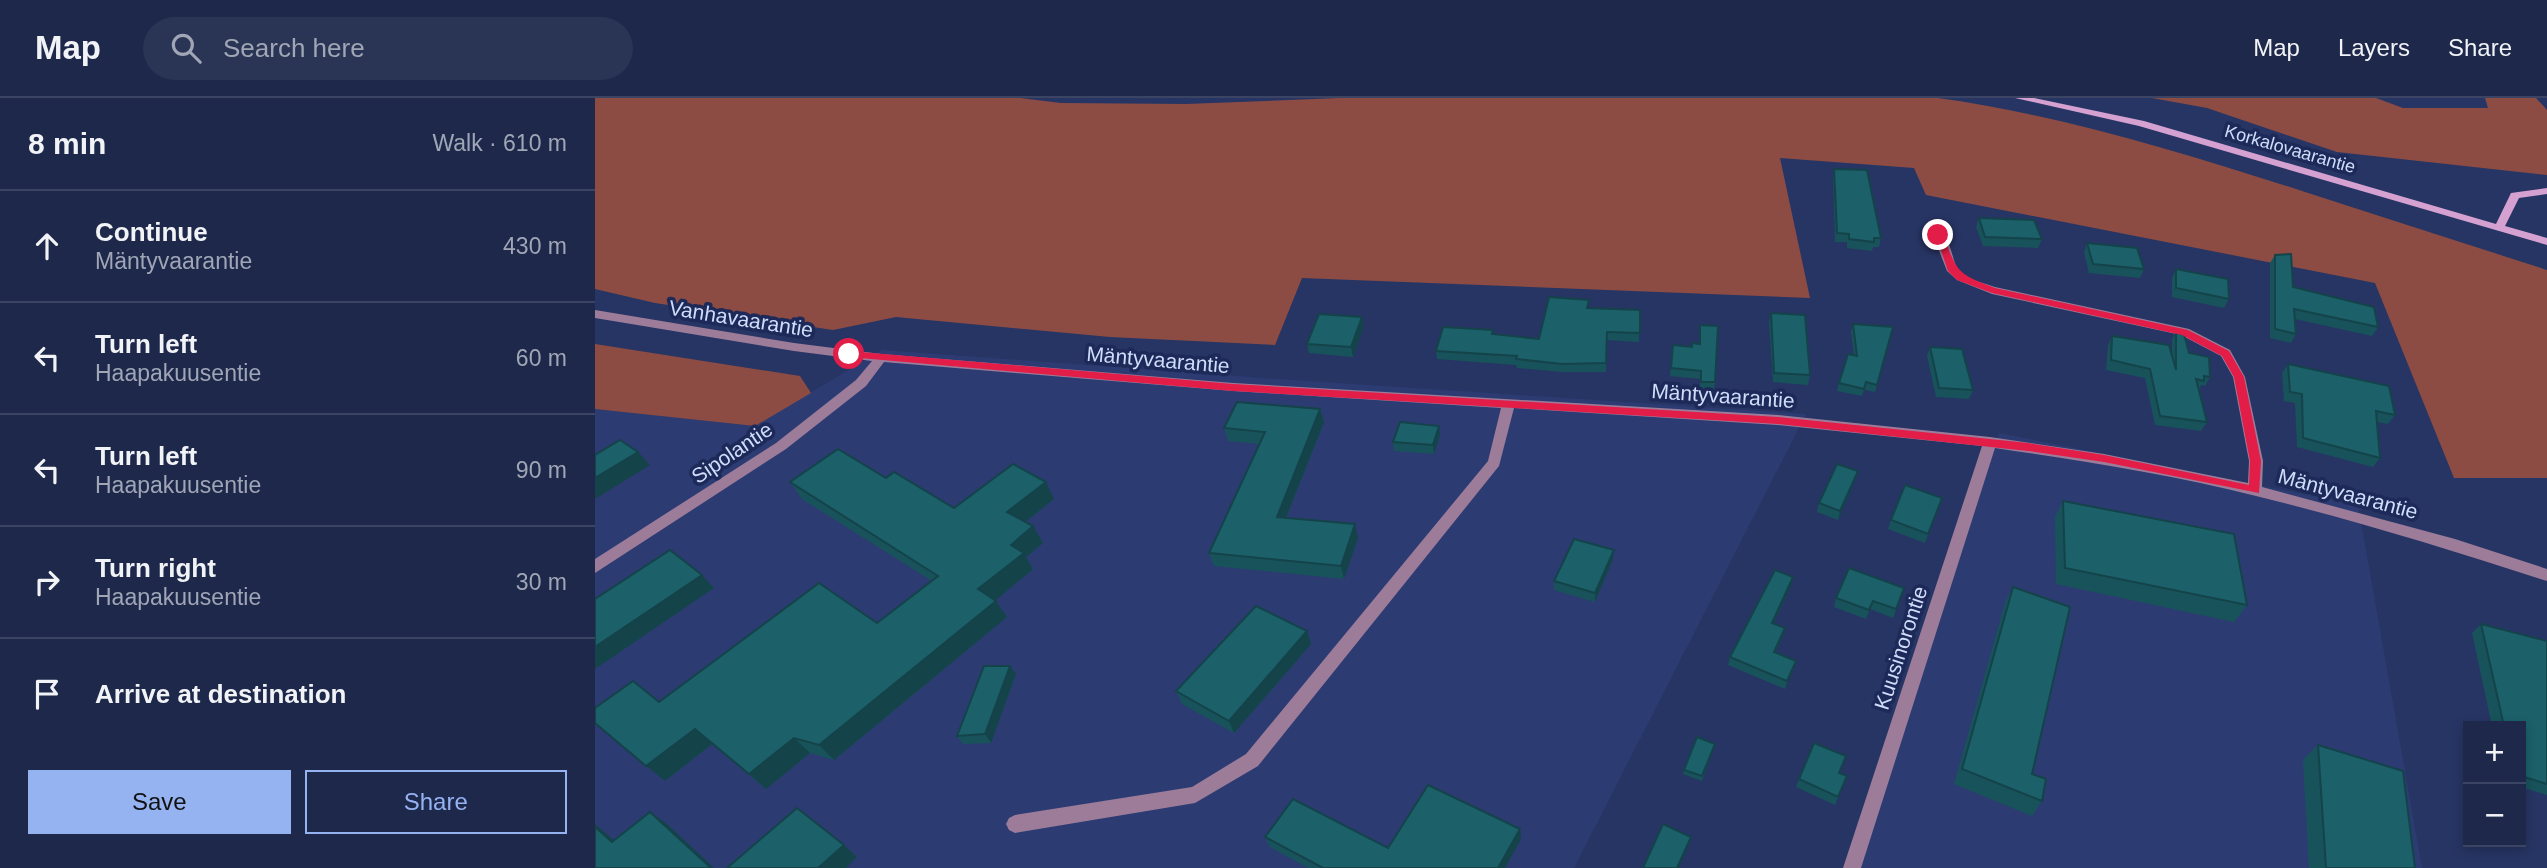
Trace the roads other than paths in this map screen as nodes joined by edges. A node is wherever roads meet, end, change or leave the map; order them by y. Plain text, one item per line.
1 (2020, 98) edge
2 (2547, 191) edge
3 (2499, 228) junction
4 (1938, 235) dead end
5 (2547, 242) edge
6 (595, 314) edge
7 (881, 358) junction
8 (1509, 403) junction
9 (1990, 442) junction
10 (2255, 490) junction
11 (595, 568) edge
12 (2547, 575) edge
13 (1015, 824) dead end
14 (1852, 868) edge

1 - 3 street, Korkalovaarantie
2 - 3 street
3 - 5 street, Korkalovaarantie
4 - 10 street
6 - 7 street, Vanhavaarantie
7 - 8 street, Mäntyvaarantie
7 - 11 street, Sipolantie
8 - 9 street, Mäntyvaarantie
8 - 13 street
9 - 10 street, Mäntyvaarantie
9 - 14 street, Kuusinorontie
10 - 12 street, Mäntyvaarantie

